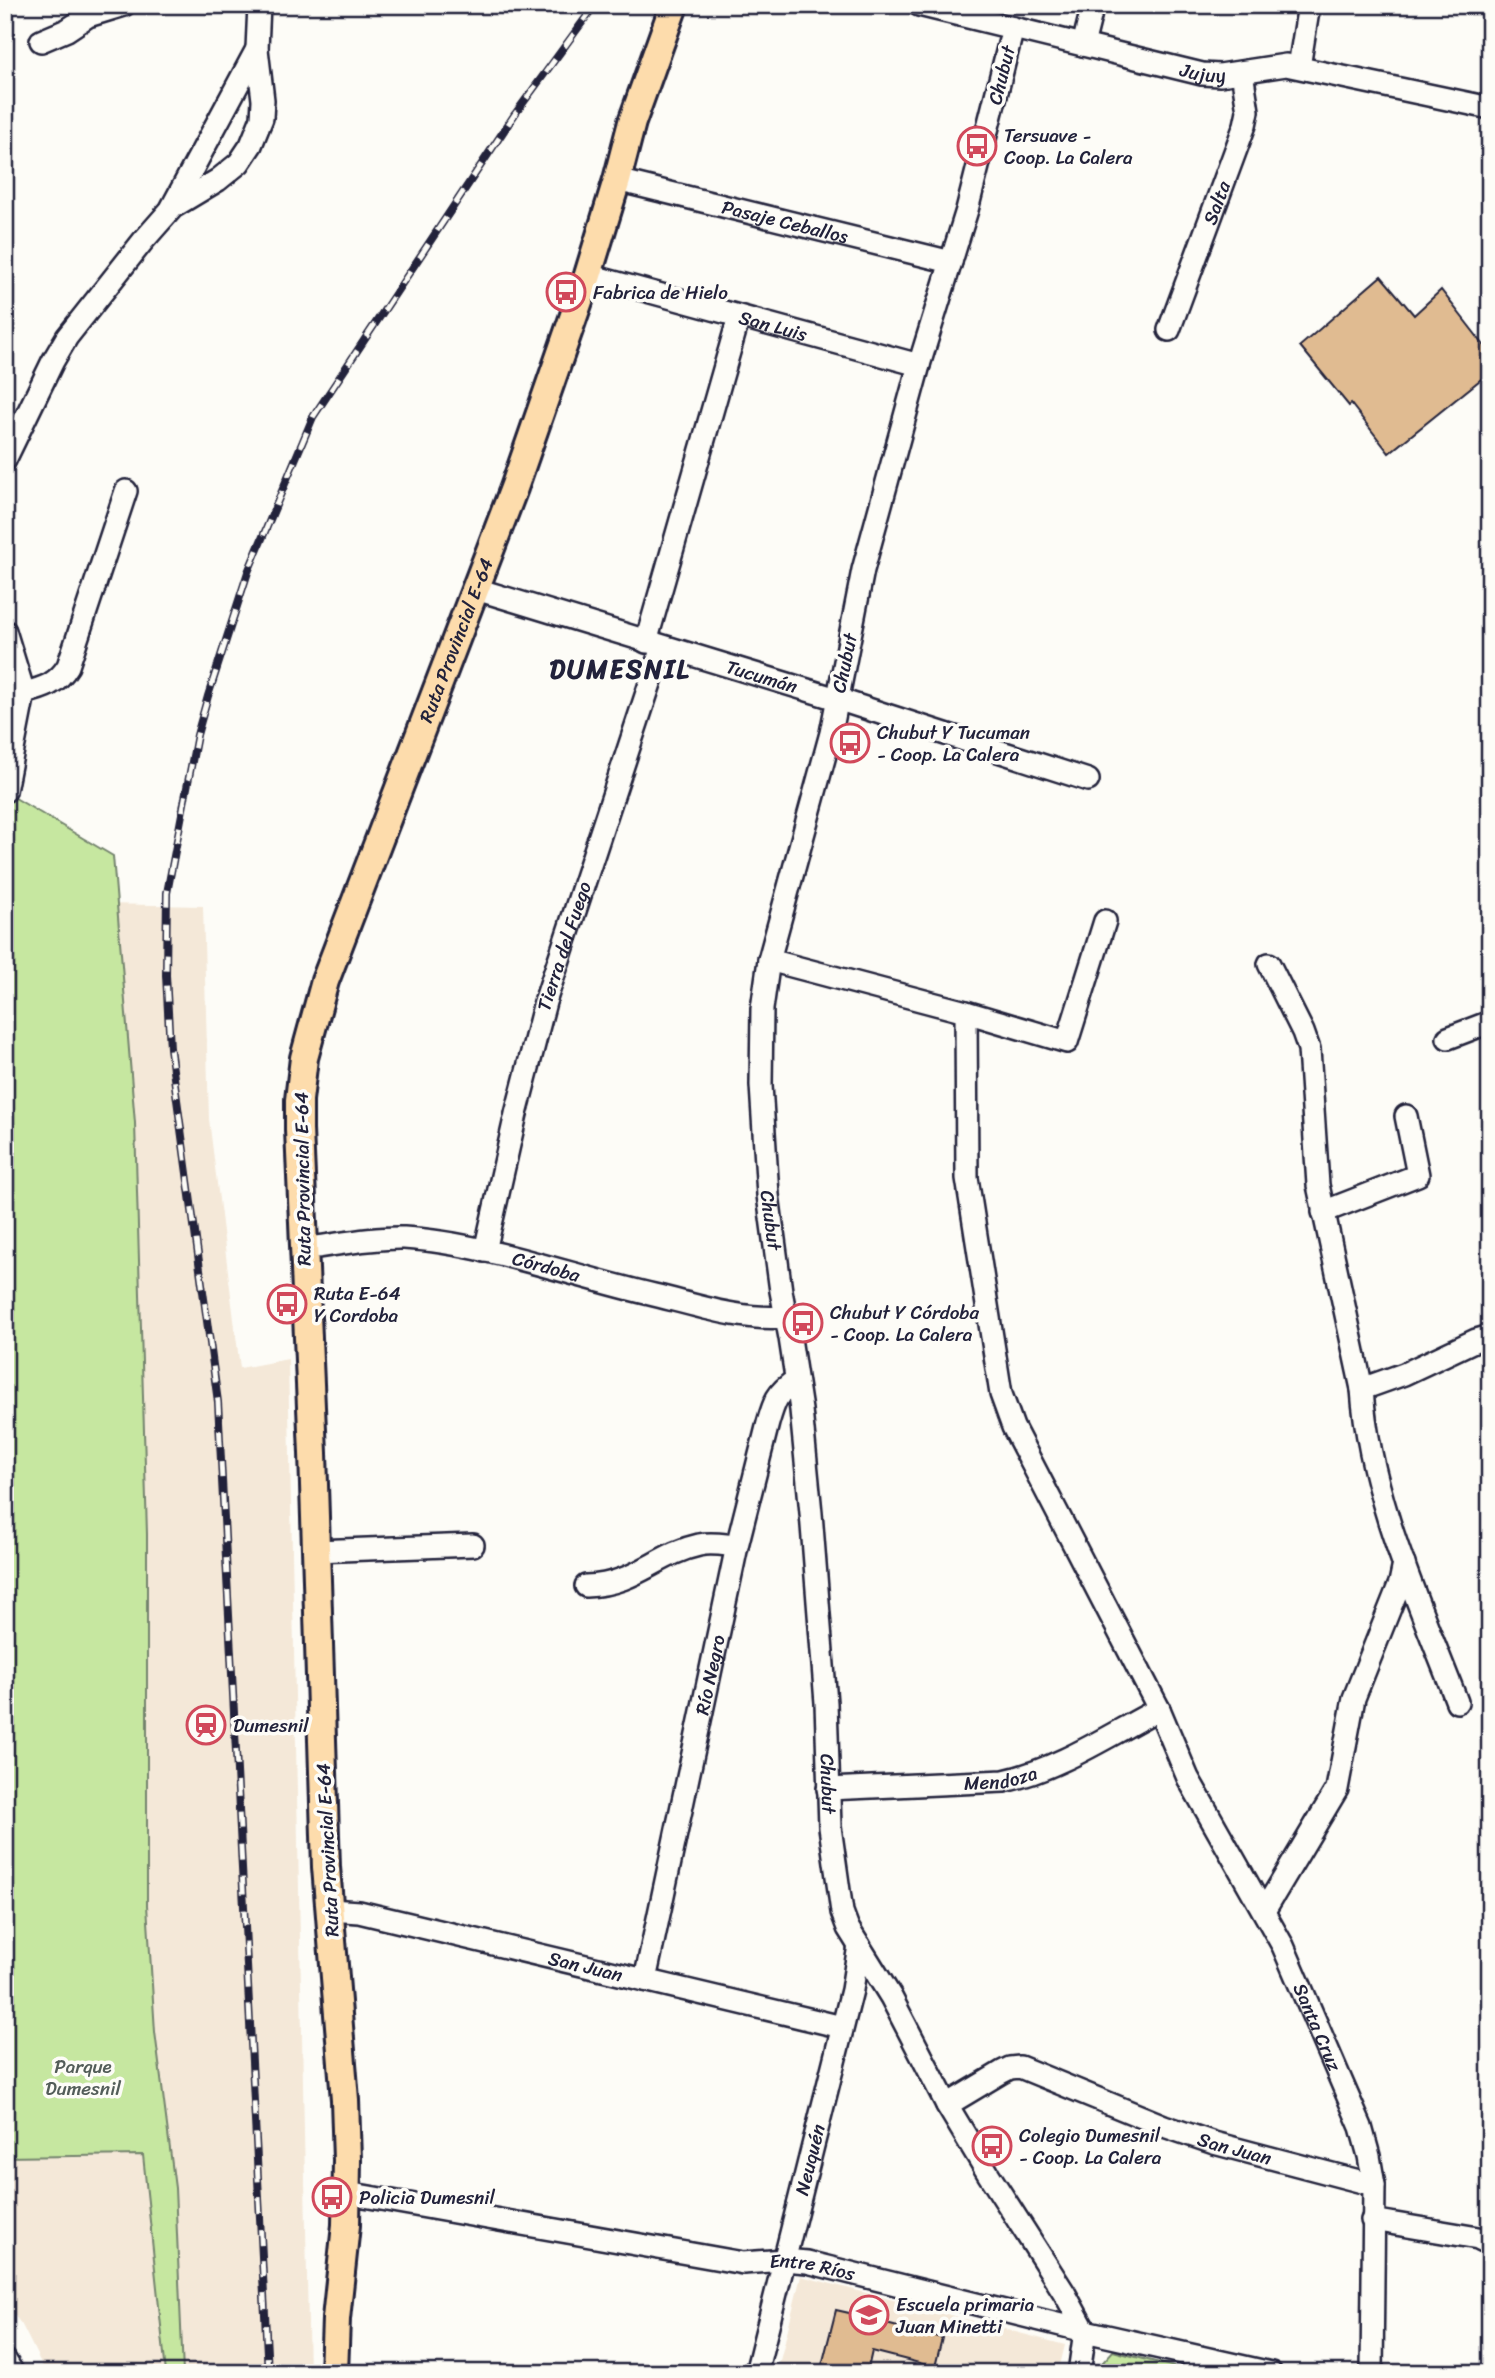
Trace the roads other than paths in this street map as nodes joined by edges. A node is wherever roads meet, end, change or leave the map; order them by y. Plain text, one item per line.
1 (124, 5) edge
2 (259, 5) edge
3 (674, 5) edge
4 (919, 5) edge
5 (1093, 5) edge
6 (1308, 5) edge
7 (1013, 28) junction
8 (41, 41) dead end
9 (1083, 45) junction
10 (257, 49) junction
11 (1299, 67) junction
12 (1242, 72) junction
13 (1490, 108) edge
14 (618, 180) junction
15 (169, 212) junction
16 (951, 262) junction
17 (588, 275) junction
18 (739, 317) junction
19 (1170, 330) dead end
20 (919, 365) junction
21 (5, 460) edge
22 (126, 491) dead end
23 (476, 589) junction
24 (5, 631) edge
25 (654, 645) junction
26 (24, 693) junction
27 (837, 699) junction
28 (1088, 780) dead end
29 (5, 791) edge
30 (1105, 921) dead end
31 (769, 960) junction
32 (1269, 964) dead end
33 (966, 1012) junction
34 (1490, 1022) edge
35 (1448, 1038) dead end
36 (1406, 1116) dead end
37 (1323, 1212) junction
38 (303, 1249) junction
39 (485, 1251) junction
40 (785, 1317) junction
41 (1490, 1336) edge
42 (796, 1380) junction
43 (1362, 1389) junction
44 (473, 1545) dead end
45 (737, 1546) junction
46 (315, 1551) junction
47 (1404, 1564) junction
48 (586, 1586) dead end
49 (1457, 1702) dead end
50 (1158, 1709) junction
51 (828, 1789) junction
52 (330, 1910) junction
53 (1264, 1911) junction
54 (859, 1945) junction
55 (645, 1980) junction
56 (842, 2027) junction
57 (947, 2105) junction
58 (1374, 2185) junction
59 (347, 2193) junction
60 (1372, 2220) junction
61 (1490, 2244) edge
62 (784, 2260) junction
63 (1085, 2332) junction
64 (5, 2360) edge
65 (13, 2373) edge
66 (334, 2373) edge
67 (756, 2373) edge
68 (1079, 2373) edge
69 (1271, 2373) edge
70 (1371, 2373) edge

1 - 8 street
2 - 10 street
3 - 14 main road, Ruta Provincial E-64
4 - 7 street, Jujuy
5 - 9 street
6 - 11 street
7 - 9 street, Jujuy
7 - 16 street, Chubut
9 - 12 street, Jujuy
10 - 15 street
10 - 15 street
11 - 12 street, Jujuy
11 - 13 street, Jujuy
12 - 19 street, Salta
14 - 16 street, Pasaje Ceballos
14 - 17 main road, Ruta Provincial E-64
15 - 21 street
16 - 20 street, Chubut
17 - 18 street, San Luis
17 - 23 main road, Ruta Provincial E-64
18 - 20 street, San Luis
18 - 25 street, Tierra del Fuego
20 - 27 street, Chubut
22 - 26 street
23 - 25 street, Tucumán
23 - 38 main road, Ruta Provincial E-64
24 - 26 street
25 - 27 street, Tucumán
25 - 39 street, Tierra del Fuego
26 - 29 street
27 - 28 street, Tucumán
27 - 31 street, Chubut
30 - 33 street
31 - 33 street
31 - 40 street, Chubut
32 - 37 street
33 - 50 street, Santa Cruz
34 - 35 street
36 - 37 street
37 - 43 street
38 - 39 street, Córdoba
38 - 46 main road, Ruta Provincial E-64
39 - 40 street, Córdoba
40 - 42 street, Chubut
41 - 43 street
42 - 45 street, Río Negro
42 - 51 street, Chubut
43 - 47 street
44 - 46 street
45 - 48 street
45 - 55 street, Río Negro
46 - 52 main road, Ruta Provincial E-64
47 - 49 street
47 - 53 street
50 - 51 street, Mendoza
50 - 53 street, Santa Cruz
51 - 54 street, Chubut
52 - 55 street, San Juan
52 - 59 main road, Ruta Provincial E-64
53 - 58 street, Santa Cruz
54 - 56 street, Neuquén
54 - 57 street, Chubut
55 - 56 street, San Juan
56 - 62 street, Neuquén
57 - 58 street, San Juan
57 - 63 street, Chubut
58 - 60 street, Santa Cruz
59 - 62 street, Entre Ríos
59 - 66 main road, Ruta Provincial E-64
60 - 61 street
60 - 70 street, Santa Cruz
62 - 63 street, Entre Ríos
62 - 67 street, Neuquén
63 - 68 street
63 - 69 street, Entre Ríos
64 - 65 street

